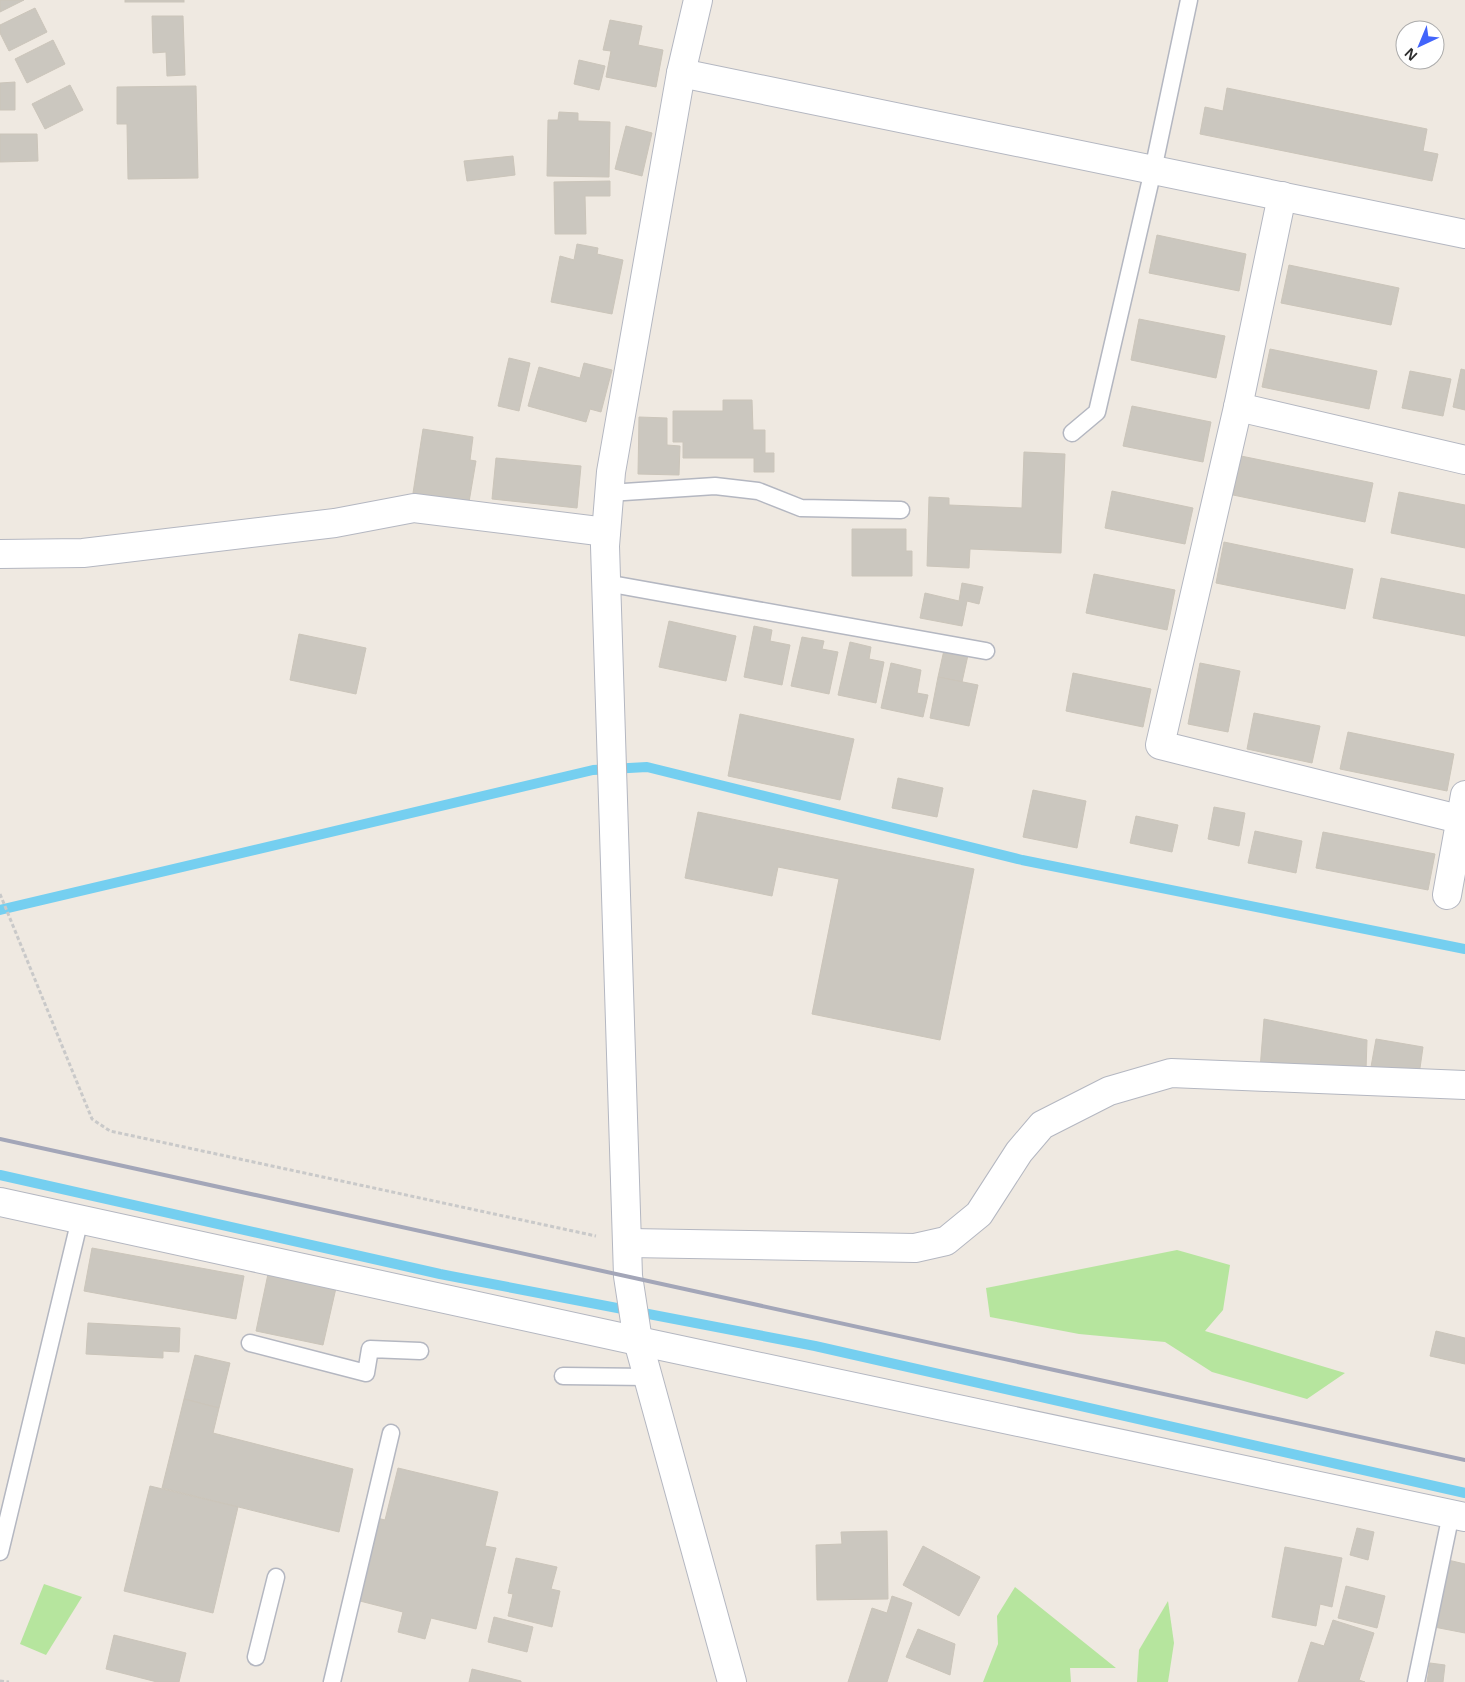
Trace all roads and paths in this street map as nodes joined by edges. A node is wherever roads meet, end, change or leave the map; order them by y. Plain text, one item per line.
1 (698, 0) edge
2 (1189, 0) edge
3 (681, 73) junction
4 (1154, 170) junction
5 (1282, 196) junction
6 (1465, 234) edge
7 (1238, 407) junction
8 (1072, 433) dead end
9 (1465, 460) edge
10 (609, 493) junction
11 (902, 510) dead end
12 (606, 532) junction
13 (0, 554) edge
14 (606, 583) junction
15 (986, 650) dead end
16 (1462, 807) edge
17 (0, 894) edge
18 (1447, 895) dead end
19 (1465, 1085) edge
20 (0, 1202) edge
21 (80, 1219) junction
22 (628, 1243) junction
23 (637, 1338) junction
24 (250, 1343) dead end
25 (420, 1351) dead end
26 (563, 1376) dead end
27 (649, 1377) junction
28 (391, 1433) dead end
29 (1458, 1515) edge
30 (0, 1552) edge
31 (276, 1577) dead end
32 (256, 1657) dead end
33 (0, 1681) edge
34 (9, 1682) edge
35 (332, 1682) edge
36 (732, 1682) edge
37 (1416, 1682) edge

1 - 3 street
2 - 4 lane
3 - 4 street
3 - 10 street
4 - 5 street
4 - 8 lane
5 - 6 street
5 - 7 street
7 - 9 street
7 - 16 street
10 - 11 lane
10 - 12 street
12 - 13 street
12 - 14 street
14 - 15 lane
14 - 22 street
16 - 18 street
17 - 22 path
19 - 22 street
20 - 21 street
21 - 23 street
21 - 30 lane
22 - 23 street
23 - 27 street
23 - 29 street
24 - 25 lane
26 - 27 lane
27 - 36 street
28 - 35 lane
29 - 37 lane
31 - 32 lane
33 - 34 path

